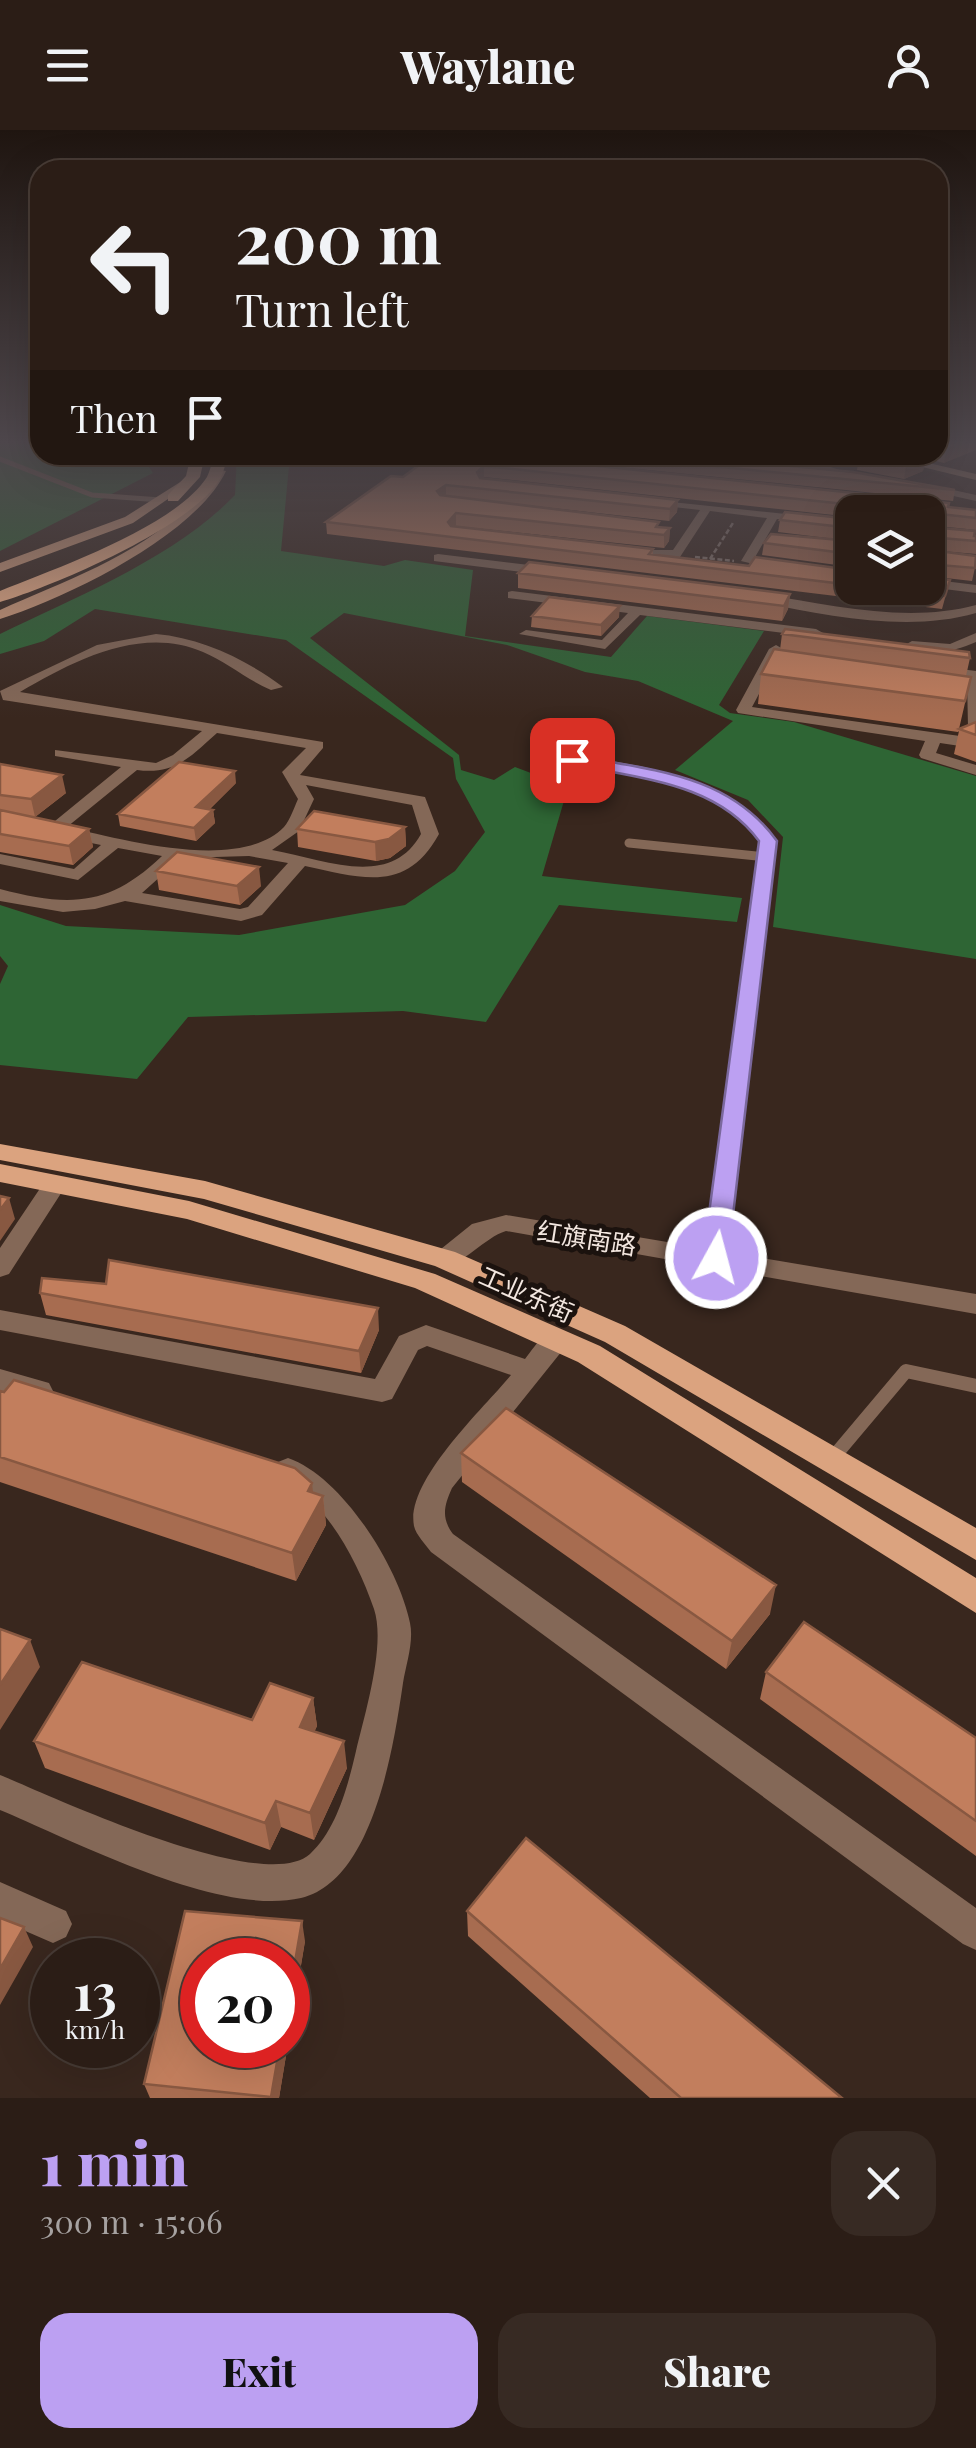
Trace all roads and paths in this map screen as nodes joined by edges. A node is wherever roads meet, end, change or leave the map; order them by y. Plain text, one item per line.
1 (93, 535) edge
2 (114, 535) edge
3 (139, 535) edge
4 (157, 535) edge
5 (689, 535) edge
6 (726, 535) edge
7 (762, 535) edge
8 (760, 538) junction
9 (779, 540) edge
10 (617, 551) edge
11 (674, 554) junction
12 (438, 558) dead end
13 (710, 558) junction
14 (752, 563) junction
15 (0, 568) edge
16 (788, 568) edge
17 (562, 573) edge
18 (0, 585) edge
19 (945, 585) edge
20 (976, 589) edge
21 (512, 595) dead end
22 (736, 595) edge
23 (0, 596) edge
24 (976, 610) edge
25 (637, 611) junction
26 (875, 613) junction
27 (0, 615) edge
28 (866, 628) dead end
29 (526, 634) dead end
30 (840, 636) edge
31 (976, 638) edge
32 (898, 644) edge
33 (792, 652) edge
34 (920, 668) edge
35 (764, 669) junction
36 (783, 672) edge
37 (276, 686) dead end
38 (954, 694) edge
39 (3, 696) edge
40 (973, 697) junction
41 (214, 728) junction
42 (976, 728) edge
43 (976, 737) edge
44 (934, 738) junction
45 (60, 753) dead end
46 (572, 760) dead end
47 (132, 766) junction
48 (976, 770) edge
49 (292, 778) junction
50 (116, 842) junction
51 (628, 843) dead end
52 (255, 852) junction
53 (176, 853) junction
54 (766, 857) junction
55 (0, 859) edge
56 (300, 860) junction
57 (0, 894) edge
58 (124, 895) junction
59 (0, 1152) edge
60 (0, 1173) edge
61 (56, 1184) junction
62 (716, 1258) junction
63 (445, 1259) junction
64 (0, 1267) edge
65 (976, 1304) edge
66 (0, 1320) edge
67 (557, 1340) junction
68 (530, 1372) junction
69 (0, 1380) edge
70 (976, 1386) edge
71 (70, 1400) edge
72 (254, 1455) edge
73 (830, 1460) junction
74 (976, 1545) edge
75 (976, 1597) edge
76 (0, 1792) edge
77 (0, 1900) edge
78 (52, 1924) dead end
79 (976, 1931) edge

1 - 15 main road
2 - 18 highway
3 - 23 highway
4 - 27 main road
5 - 11 street
6 - 13 path
7 - 8 street
8 - 9 street
8 - 14 street
10 - 11 street
11 - 13 path
12 - 17 street
13 - 14 path
14 - 16 street
19 - 20 street
21 - 25 street
22 - 26 street
24 - 26 street
25 - 29 street
25 - 30 street
26 - 28 street
31 - 32 street
33 - 35 street
34 - 40 street
35 - 36 street
35 - 44 street
37 - 39 street
38 - 40 street
39 - 41 street
40 - 42 street
41 - 47 street
41 - 49 street
43 - 44 street
44 - 48 street
45 - 47 street
46 - 54 lane
47 - 50 street
49 - 52 street
49 - 56 street
50 - 53 street
50 - 55 street
51 - 54 lane
52 - 53 street
52 - 56 street
53 - 58 street
54 - 62 lane
56 - 58 street
57 - 58 street
59 - 63 main road, 工业东街
60 - 61 main road, 工业东街
61 - 64 street
61 - 67 main road, 工业东街
62 - 63 street, 红旗南路
62 - 65 street, 红旗南路
63 - 73 main road, 工业东街
66 - 68 street
67 - 68 street
67 - 75 main road, 工业东街
68 - 79 street
69 - 71 street
70 - 73 lane
72 - 76 street
73 - 74 main road, 工业东街
77 - 78 street

